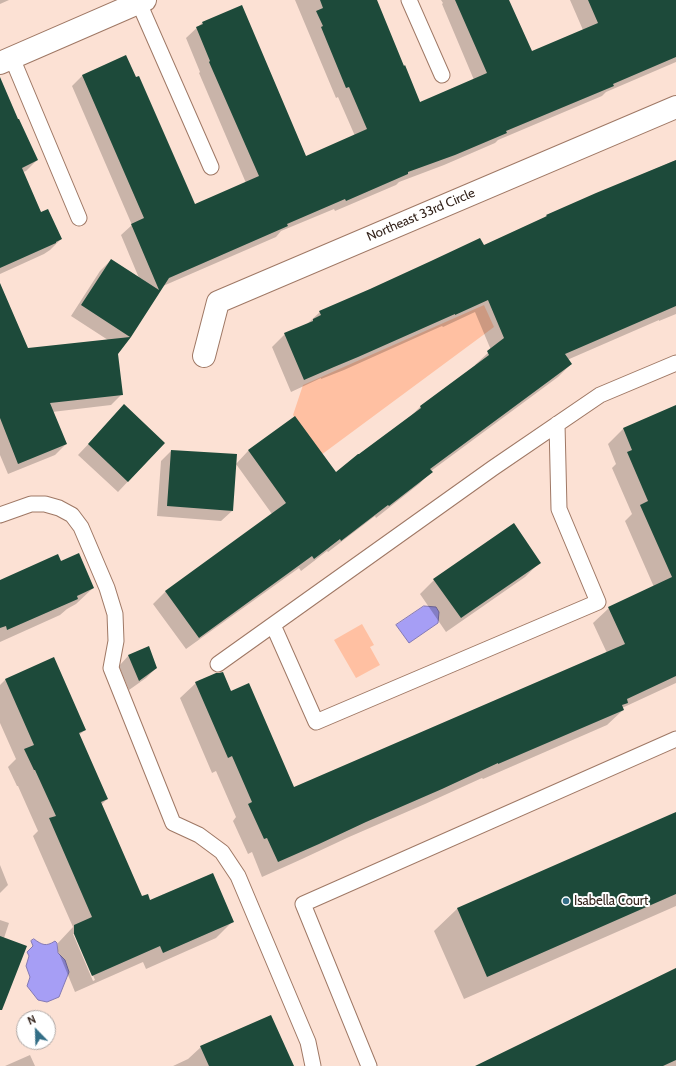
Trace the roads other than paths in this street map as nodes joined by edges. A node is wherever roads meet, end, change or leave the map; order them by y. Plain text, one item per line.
1 (409, 0) edge
2 (142, 1) edge
3 (6, 60) edge
4 (442, 75) dead end
5 (676, 107) edge
6 (211, 168) dead end
7 (79, 218) dead end
8 (204, 356) dead end
9 (676, 363) edge
10 (557, 424) junction
11 (0, 515) edge
12 (273, 625) junction
13 (218, 664) dead end
14 (676, 740) edge
15 (313, 1066) edge
16 (369, 1066) edge

1 - 4 lane
2 - 3 street
2 - 6 lane
3 - 7 lane
5 - 8 street, Northeast 33rd Circle
9 - 10 lane
10 - 12 lane
10 - 12 lane
11 - 15 lane
12 - 13 lane
14 - 16 lane

